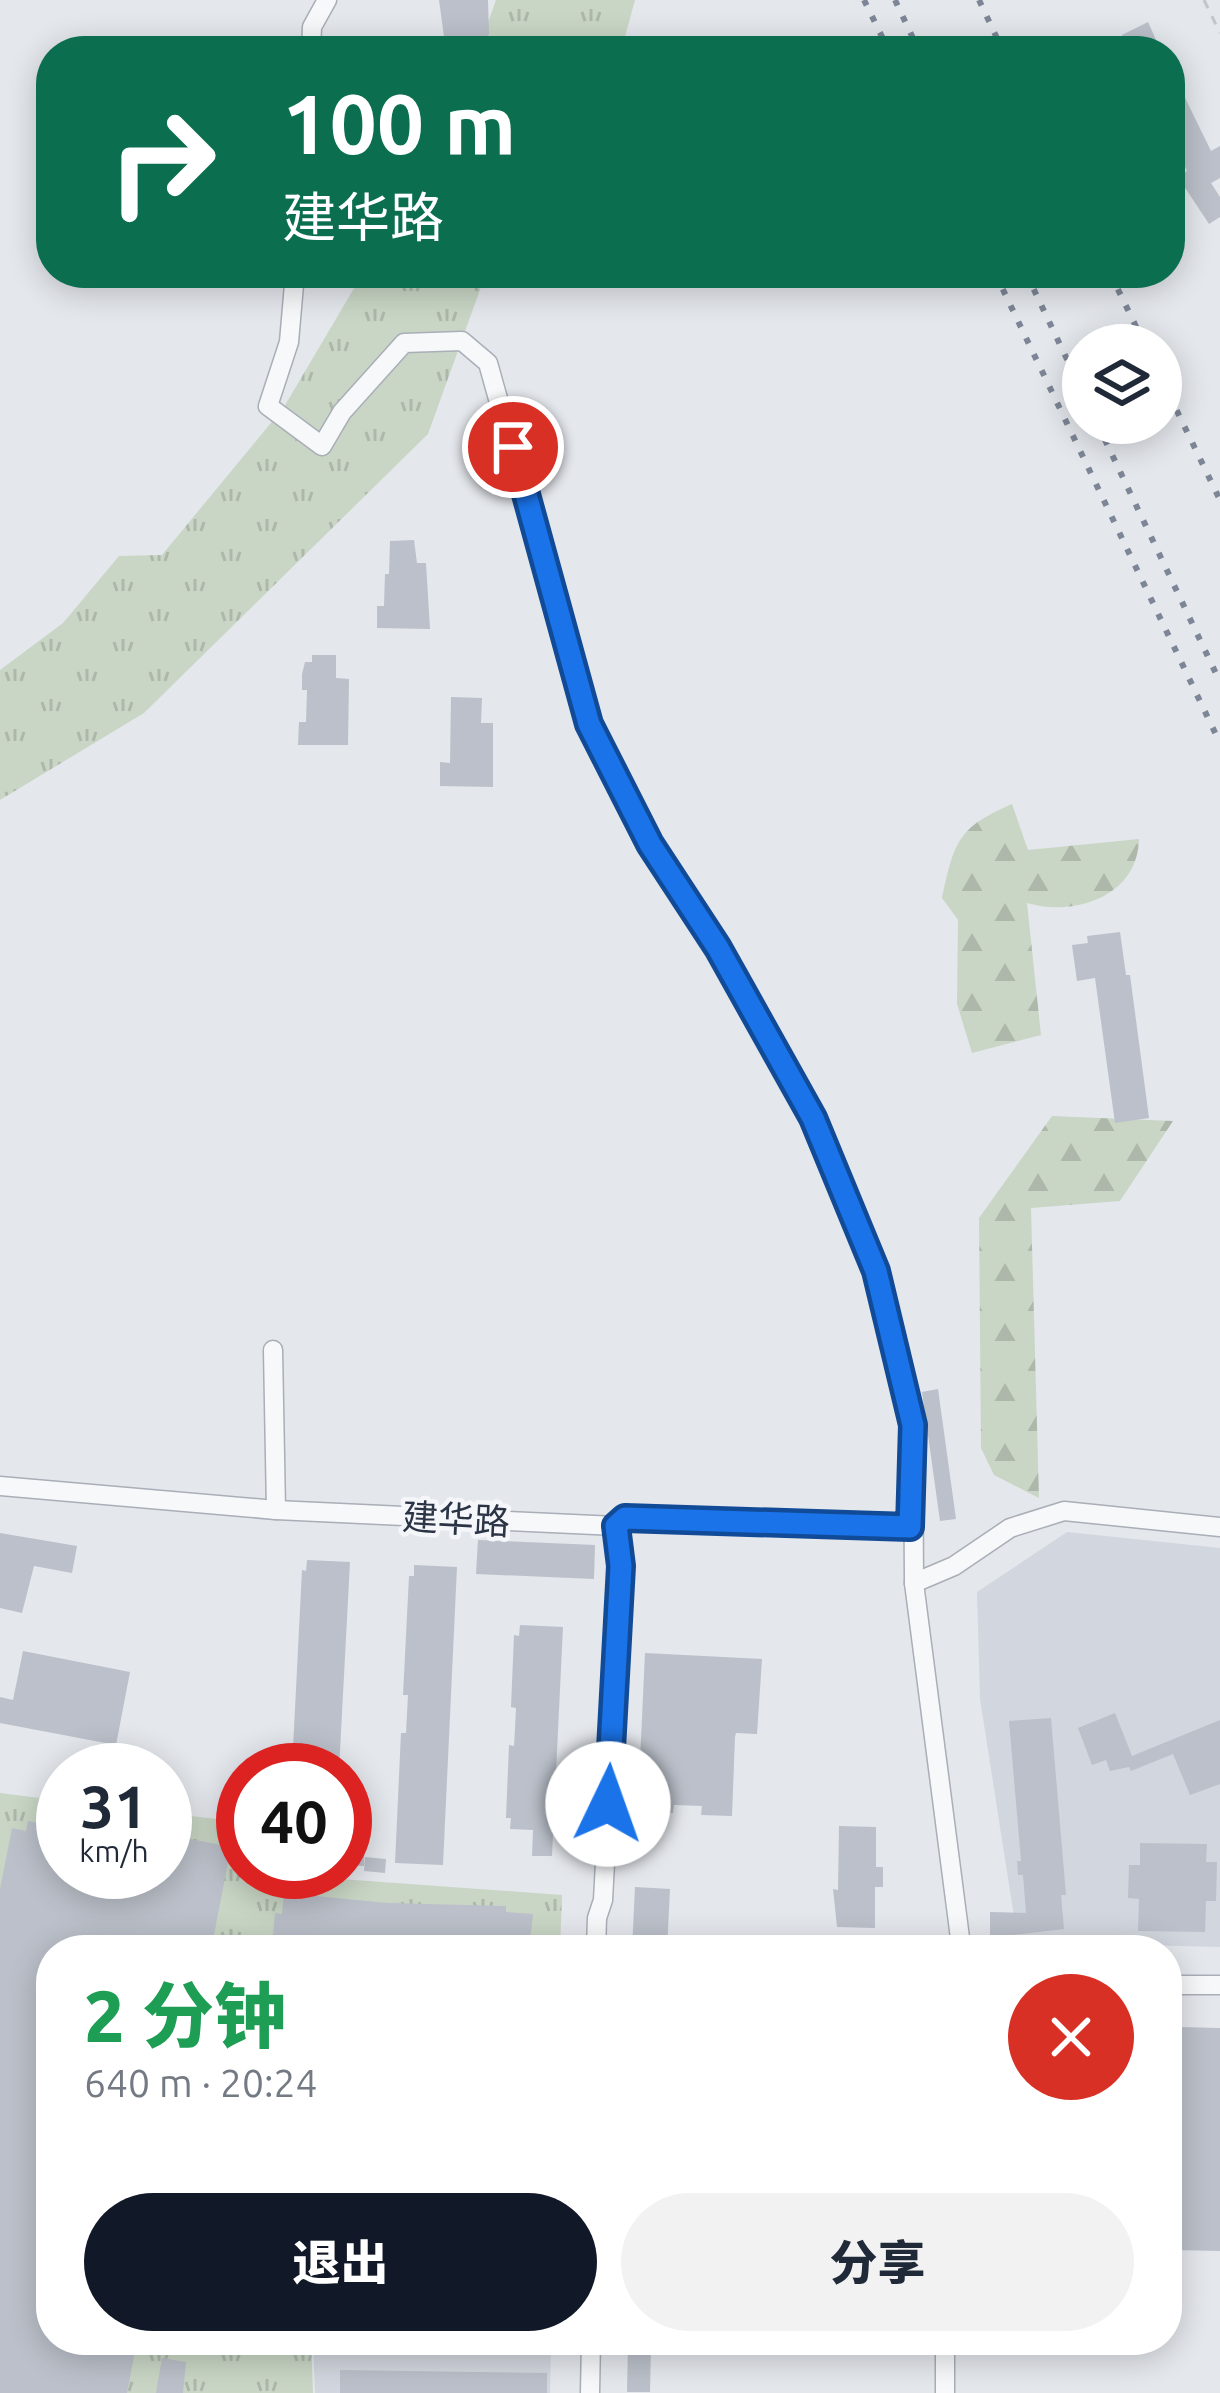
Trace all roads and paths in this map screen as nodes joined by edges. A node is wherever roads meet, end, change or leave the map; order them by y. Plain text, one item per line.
1 (326, 0) edge
2 (1204, 0) edge
3 (1220, 33) edge
4 (312, 36) edge
5 (294, 288) edge
6 (273, 1350) dead end
7 (0, 1486) edge
8 (276, 1510) junction
9 (616, 1526) junction
10 (910, 1527) junction
11 (1220, 1527) edge
12 (914, 1583) junction
13 (596, 1935) edge
14 (960, 1935) edge
15 (1182, 1985) edge
16 (1220, 1985) edge
17 (591, 2355) edge
18 (945, 2355) edge
19 (590, 2393) edge
20 (945, 2393) edge

1 - 4 street
2 - 3 path
5 - 10 street
6 - 8 street
7 - 8 street, 建华路
8 - 9 street, 建华路
9 - 10 street, 建华路
9 - 13 street
10 - 12 street
11 - 12 street
12 - 14 street
15 - 16 street
17 - 19 street
18 - 20 street

